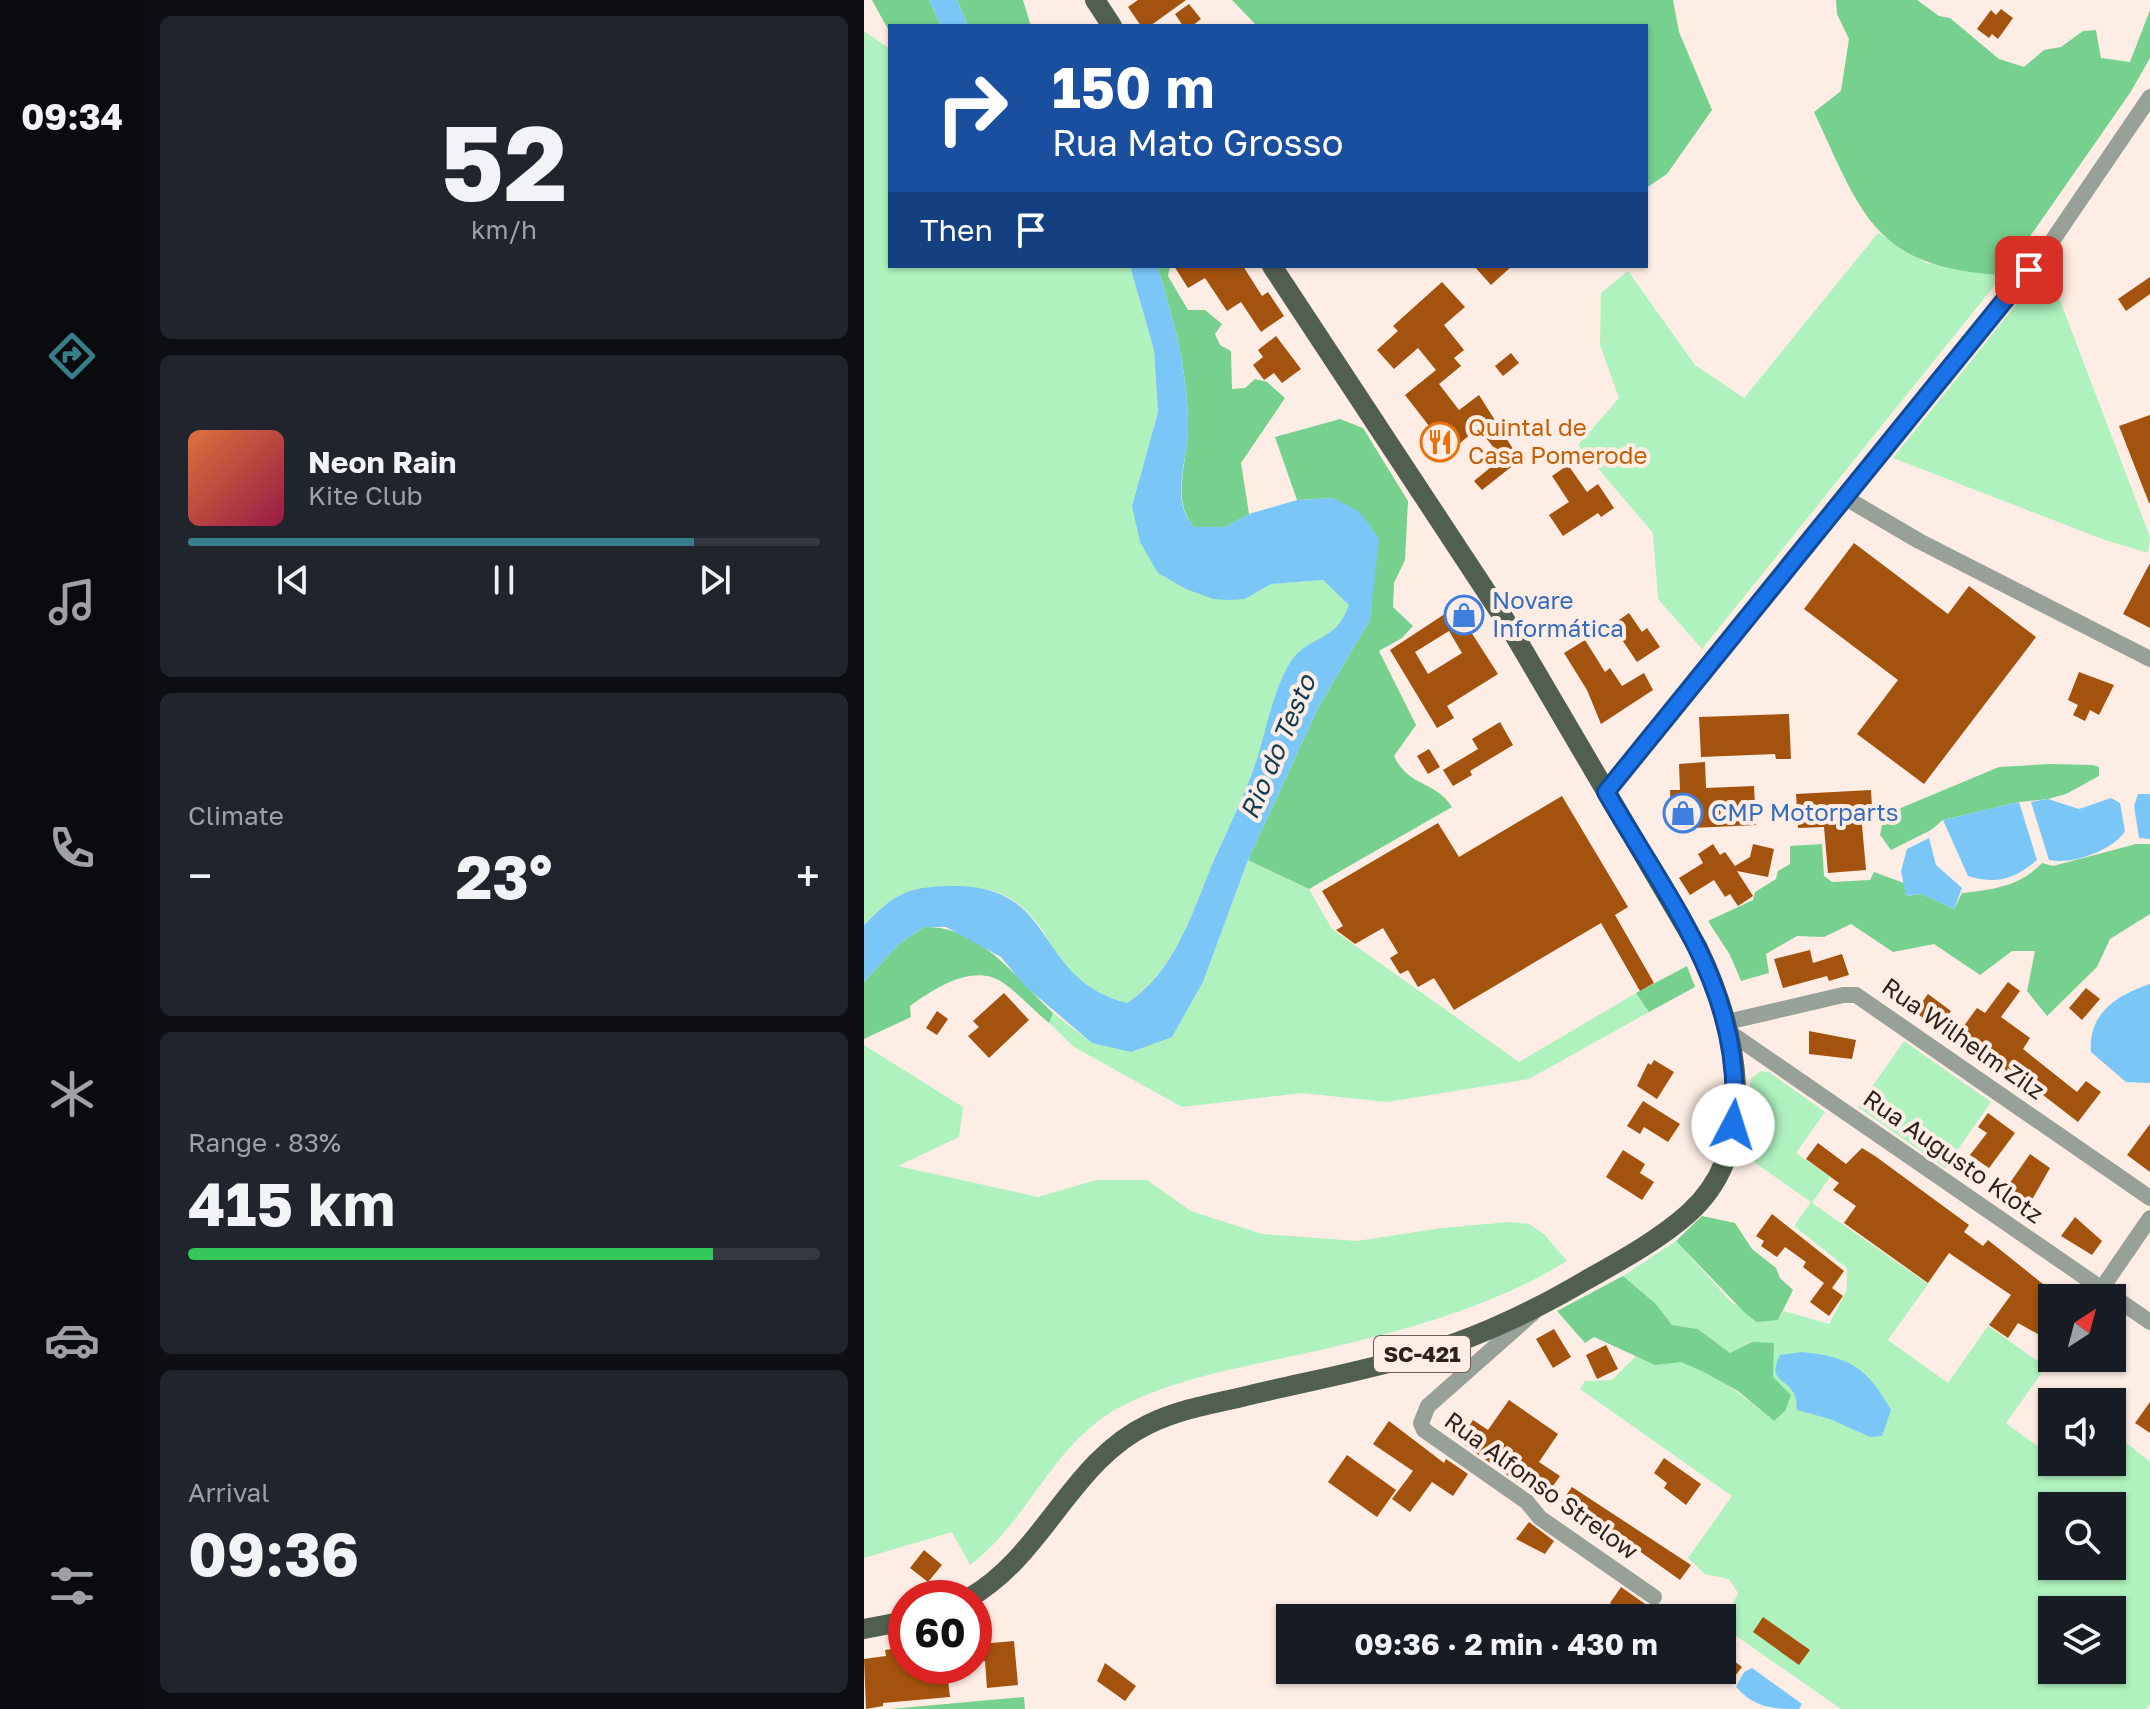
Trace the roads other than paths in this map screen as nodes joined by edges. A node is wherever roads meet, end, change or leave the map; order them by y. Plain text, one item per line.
1 (1095, 0) edge
2 (1111, 24) edge
3 (2150, 97) edge
4 (1273, 268) edge
5 (1844, 497) junction
6 (2150, 659) edge
7 (1606, 792) junction
8 (1728, 1027) junction
9 (2150, 1198) edge
10 (2150, 1218) edge
11 (2096, 1284) edge
12 (2105, 1284) edge
13 (2126, 1305) edge
14 (1537, 1309) junction
15 (2150, 1322) edge
16 (992, 1584) edge
17 (1654, 1597) dead end
18 (888, 1624) edge
19 (864, 1629) edge

1 - 2 main road
3 - 5 street
4 - 7 main road, SC-421
5 - 6 street
5 - 7 street
7 - 8 main road, SC-421
8 - 9 street, Rua Wilhelm Zilz
8 - 11 street, Rua Augusto Klotz
8 - 14 main road, SC-421
10 - 12 street
13 - 15 street, Rua Augusto Klotz
14 - 16 main road, SC-421
14 - 17 street, Rua Alfonso Strelow
18 - 19 main road

